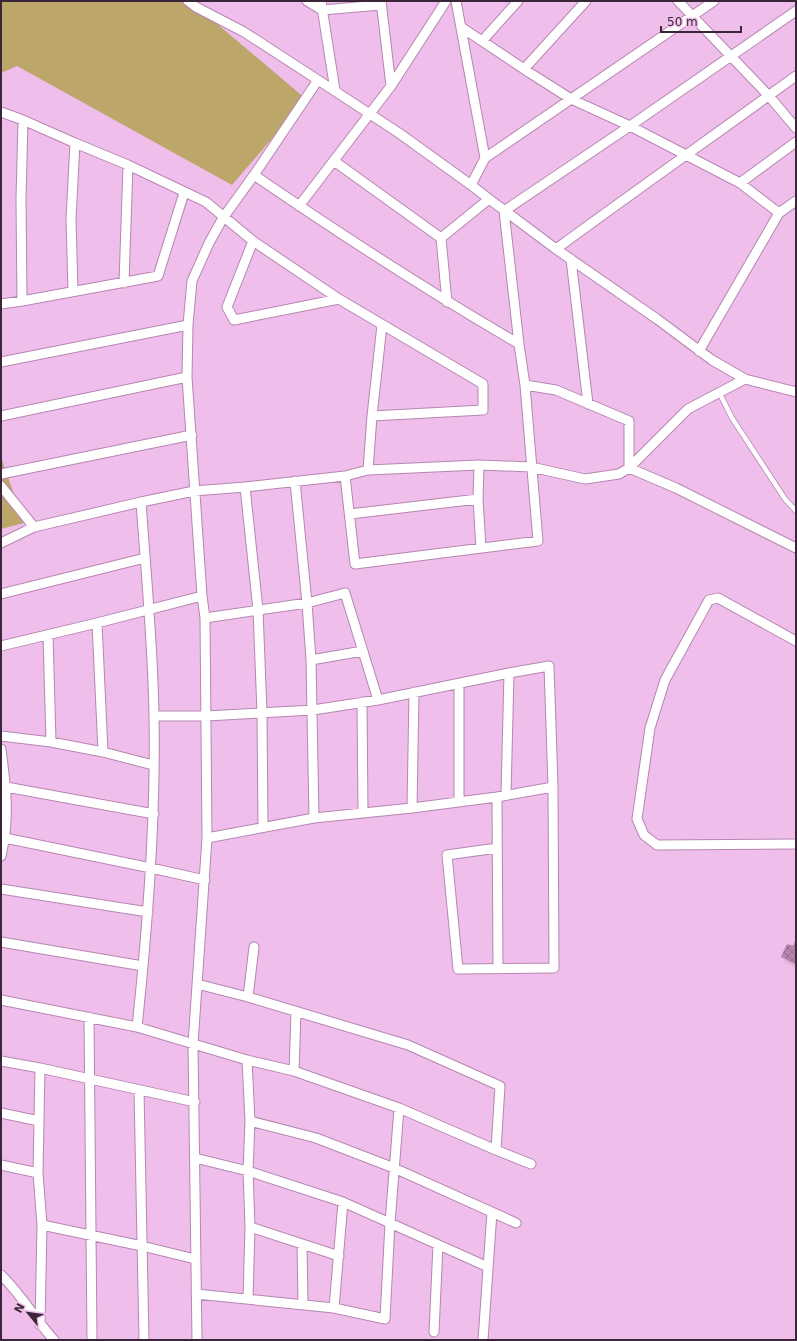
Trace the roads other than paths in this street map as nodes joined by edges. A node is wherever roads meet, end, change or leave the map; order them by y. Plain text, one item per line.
1 (188, 1) edge
2 (307, 1) edge
3 (446, 1) edge
4 (456, 1) edge
5 (518, 1) edge
6 (586, 1) edge
7 (678, 1) edge
8 (714, 1) edge
9 (381, 3) edge
10 (322, 6) edge
11 (796, 11) edge
12 (692, 16) junction
13 (462, 27) junction
14 (482, 41) junction
15 (731, 56) junction
16 (524, 69) junction
17 (796, 76) edge
18 (318, 80) junction
19 (391, 86) junction
20 (335, 90) junction
21 (769, 96) junction
22 (571, 99) junction
23 (1, 112) edge
24 (370, 114) junction
25 (23, 120) junction
26 (630, 126) junction
27 (796, 128) edge
28 (796, 142) edge
29 (75, 143) junction
30 (685, 155) junction
31 (484, 158) junction
32 (334, 161) junction
33 (128, 165) junction
34 (254, 175) junction
35 (740, 183) junction
36 (471, 184) junction
37 (184, 193) junction
38 (488, 200) junction
39 (796, 201) edge
40 (300, 206) junction
41 (504, 211) junction
42 (779, 213) junction
43 (223, 218) junction
44 (441, 238) junction
45 (253, 241) junction
46 (556, 249) junction
47 (571, 259) junction
48 (124, 283) junction
49 (73, 291) junction
50 (339, 299) junction
51 (22, 301) junction
52 (447, 302) junction
53 (1, 304) edge
54 (188, 325) junction
55 (382, 325) junction
56 (519, 344) junction
57 (699, 351) junction
58 (1, 362) edge
59 (187, 376) junction
60 (745, 379) junction
61 (525, 385) junction
62 (719, 392) junction
63 (796, 392) edge
64 (588, 404) junction
65 (1, 416) edge
66 (372, 416) junction
67 (192, 435) junction
68 (479, 465) junction
69 (531, 467) junction
70 (629, 468) junction
71 (368, 470) junction
72 (1, 474) edge
73 (345, 476) junction
74 (295, 481) junction
75 (1, 486) edge
76 (245, 488) junction
77 (194, 492) junction
78 (478, 499) junction
79 (141, 502) junction
80 (796, 511) edge
81 (350, 514) junction
82 (34, 527) junction
83 (2, 543) edge
84 (481, 548) junction
85 (796, 548) edge
86 (1, 552) edge
87 (145, 558) junction
88 (1, 594) edge
89 (202, 596) junction
90 (307, 603) junction
91 (149, 610) junction
92 (258, 610) junction
93 (205, 618) junction
94 (97, 623) junction
95 (48, 635) junction
96 (796, 641) edge
97 (1, 646) edge
98 (363, 651) junction
99 (311, 660) junction
100 (509, 673) junction
101 (459, 684) junction
102 (414, 692) junction
103 (378, 700) junction
104 (362, 702) junction
105 (313, 710) junction
106 (262, 713) junction
107 (154, 716) junction
108 (206, 716) junction
109 (1, 736) edge
110 (51, 742) junction
111 (1, 749) edge
112 (103, 752) junction
113 (153, 765) junction
114 (6, 787) junction
115 (553, 787) junction
116 (506, 795) junction
117 (497, 797) junction
118 (459, 801) junction
119 (4, 802) edge
120 (412, 808) junction
121 (363, 813) junction
122 (154, 814) junction
123 (314, 818) junction
124 (263, 827) junction
125 (5, 838) junction
126 (207, 838) junction
127 (796, 844) edge
128 (497, 848) junction
129 (1, 856) edge
130 (151, 868) junction
131 (205, 880) junction
132 (1, 889) edge
133 (148, 912) junction
134 (1, 942) edge
135 (254, 947) dead end
136 (143, 966) junction
137 (498, 968) junction
138 (197, 984) junction
139 (248, 997) junction
140 (1, 1000) edge
141 (296, 1012) junction
142 (89, 1017) junction
143 (137, 1027) junction
144 (193, 1044) junction
145 (247, 1060) junction
146 (1, 1061) edge
147 (40, 1068) junction
148 (294, 1071) junction
149 (89, 1078) junction
150 (139, 1090) junction
151 (195, 1102) junction
152 (399, 1108) junction
153 (1, 1113) edge
154 (250, 1120) junction
155 (39, 1121) junction
156 (496, 1150) junction
157 (195, 1158) junction
158 (531, 1164) dead end
159 (1, 1165) edge
160 (394, 1168) junction
161 (248, 1172) junction
162 (38, 1173) junction
163 (343, 1202) junction
164 (492, 1212) junction
165 (390, 1223) junction
166 (516, 1223) dead end
167 (42, 1225) junction
168 (250, 1227) junction
169 (90, 1236) junction
170 (302, 1244) junction
171 (438, 1245) junction
172 (142, 1246) junction
173 (339, 1256) junction
174 (195, 1258) junction
175 (488, 1267) junction
176 (1, 1275) edge
177 (196, 1294) junction
178 (248, 1299) junction
179 (303, 1304) junction
180 (334, 1308) junction
181 (40, 1325) junction
182 (434, 1332) dead end
183 (54, 1340) edge
184 (92, 1340) edge
185 (144, 1340) edge
186 (197, 1340) edge
187 (483, 1340) edge

1 - 18 street
2 - 10 street
3 - 19 street
4 - 13 street
5 - 14 street
6 - 16 street
7 - 12 street
8 - 12 street
9 - 10 street
9 - 19 street
10 - 20 street
11 - 15 street
12 - 15 street
12 - 22 street
13 - 14 street
13 - 31 street
14 - 16 street
15 - 21 street
15 - 26 street
16 - 22 street
17 - 21 street
18 - 20 street
18 - 34 street
19 - 24 street
20 - 24 street
21 - 27 street
21 - 30 street
22 - 26 street
22 - 31 street
23 - 25 street
24 - 32 street
24 - 36 street
25 - 29 street
25 - 51 street
26 - 30 street
26 - 41 street
28 - 35 street
29 - 33 street
29 - 49 street
30 - 35 street
30 - 46 street
31 - 36 street
32 - 40 street
32 - 44 street
33 - 37 street
33 - 48 street
34 - 40 street
34 - 43 street
35 - 42 street
36 - 38 street
37 - 43 street
37 - 48 street
38 - 41 street
38 - 44 street
39 - 42 street
40 - 52 street
41 - 46 street
41 - 56 street
42 - 57 street
43 - 45 street
43 - 54 street
44 - 52 street
45 - 50 street
45 - 50 street
46 - 47 street
47 - 57 street
47 - 64 street
48 - 49 street
49 - 51 street
50 - 55 street
51 - 53 street
52 - 56 street
54 - 58 street
54 - 59 street
55 - 66 street
55 - 66 street
56 - 61 street
57 - 60 street
59 - 65 street
59 - 67 street
60 - 62 street
60 - 63 street
61 - 64 street
61 - 69 street
62 - 70 street
62 - 80 lane
64 - 70 street
66 - 71 street
67 - 72 street
67 - 77 street
68 - 69 street
68 - 71 street
68 - 78 street
69 - 70 street
69 - 84 street
70 - 85 street
71 - 73 street
73 - 74 street
73 - 81 street
74 - 76 street
74 - 90 street
75 - 82 street
76 - 77 street
76 - 92 street
77 - 79 street
77 - 89 street
78 - 81 street
78 - 84 street
79 - 82 street
79 - 87 street
81 - 84 street
82 - 83 street
83 - 86 street
87 - 88 street
87 - 91 street
89 - 91 street
89 - 93 street
90 - 92 street
90 - 98 street
90 - 99 street
91 - 94 street
91 - 107 street
92 - 93 street
92 - 106 street
93 - 108 street
94 - 95 street
94 - 112 street
95 - 97 street
95 - 110 street
96 - 127 street
98 - 99 street
98 - 103 street
99 - 105 street
100 - 101 street
100 - 115 street
100 - 116 street
101 - 102 street
101 - 118 street
102 - 103 street
102 - 120 street
103 - 104 street
104 - 105 street
104 - 121 street
105 - 106 street
105 - 123 street
106 - 108 street
106 - 124 street
107 - 108 street
107 - 113 street
108 - 126 street
109 - 110 street
110 - 112 street
111 - 114 street
112 - 113 street
113 - 122 street
114 - 119 street
114 - 122 street
115 - 116 street
115 - 137 street
116 - 117 street
117 - 118 street
117 - 128 street
118 - 120 street
119 - 125 street
120 - 121 street
121 - 123 street
122 - 130 street
123 - 124 street
124 - 126 street
125 - 129 street
125 - 130 street
126 - 131 street
128 - 137 street
128 - 137 street
130 - 131 street
130 - 133 street
131 - 138 street
132 - 133 street
133 - 136 street
134 - 136 street
135 - 139 street
136 - 143 street
138 - 139 street
138 - 144 street
139 - 141 street
140 - 142 street
141 - 148 street
141 - 156 street
142 - 143 street
142 - 149 street
143 - 144 street
144 - 145 street
144 - 151 street
145 - 148 street
145 - 154 street
146 - 147 street
147 - 149 street
147 - 155 street
148 - 152 street
149 - 150 street
149 - 169 street
150 - 151 street
150 - 172 street
151 - 157 street
152 - 156 street
152 - 160 street
153 - 155 street
154 - 160 street
154 - 161 street
155 - 162 street
156 - 158 street
157 - 161 street
157 - 174 street
159 - 162 street
160 - 164 street
160 - 165 street
161 - 163 street
161 - 168 street
162 - 167 street
163 - 165 street
163 - 173 street
164 - 166 street
164 - 175 street
165 - 171 street
165 - 180 street
167 - 169 street
167 - 181 street
168 - 170 street
168 - 178 street
169 - 172 street
169 - 184 street
170 - 173 street
170 - 179 street
171 - 175 street
171 - 182 street
172 - 174 street
172 - 185 street
173 - 180 street
174 - 177 street
175 - 187 street
176 - 181 street
177 - 178 street
177 - 186 street
178 - 179 street
179 - 180 street
181 - 183 street

